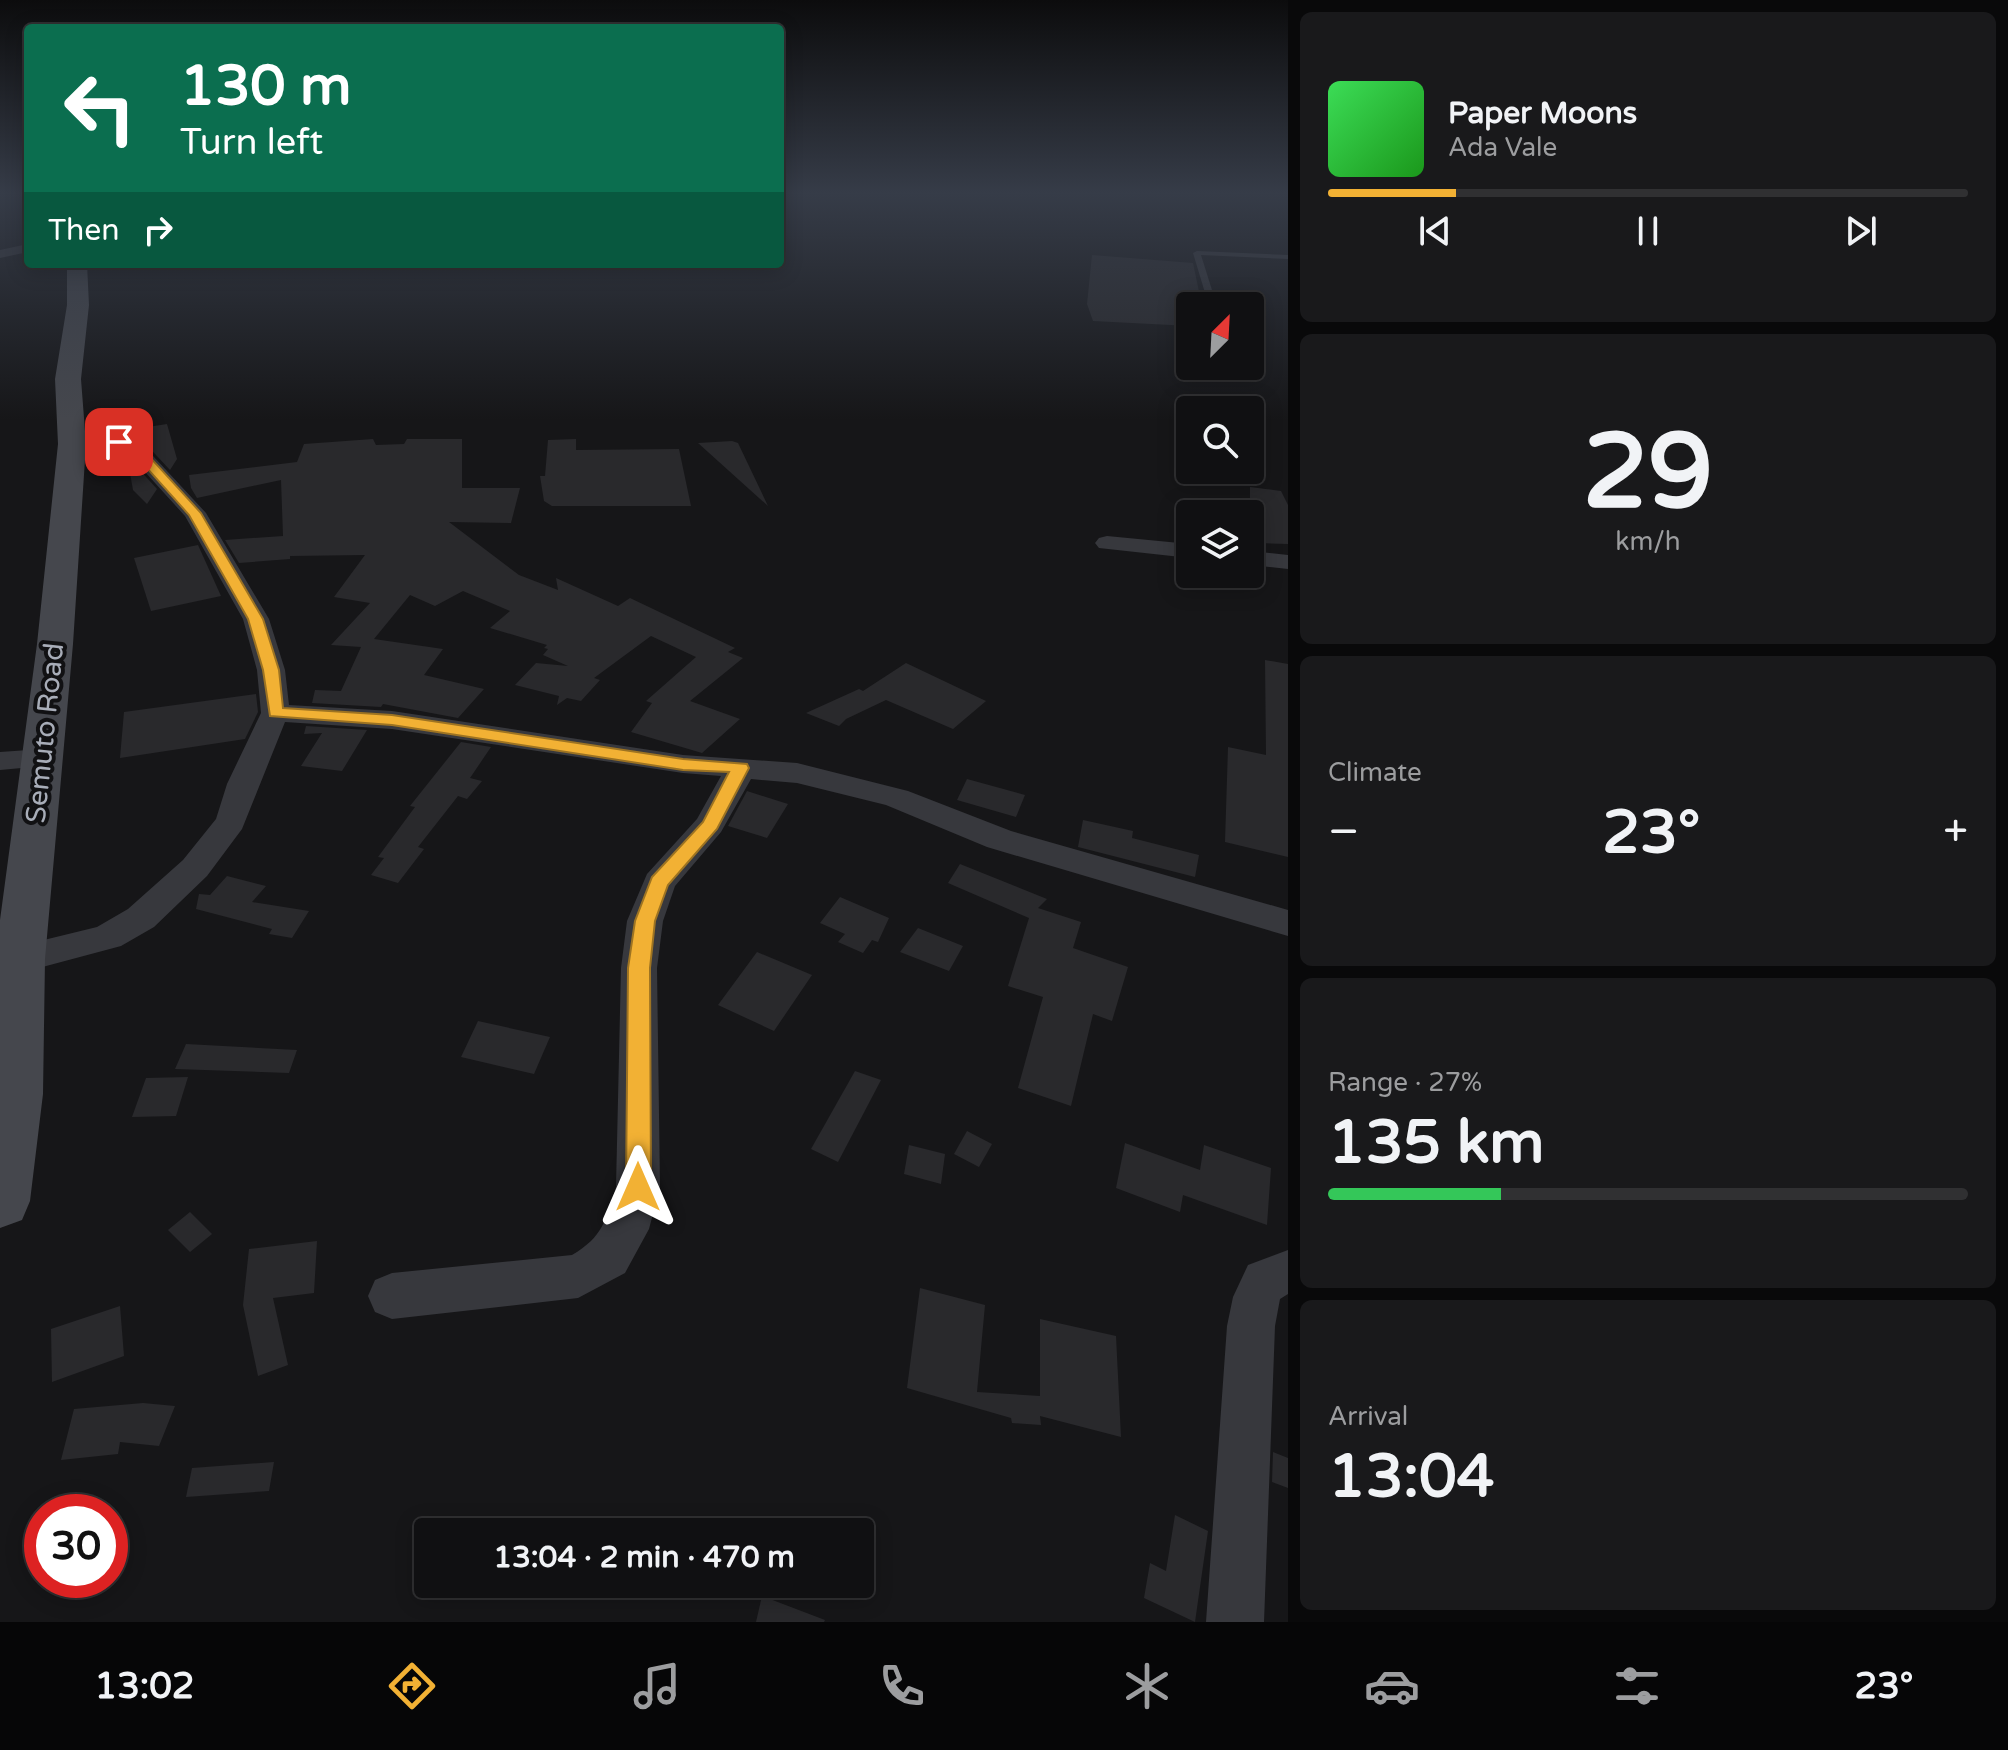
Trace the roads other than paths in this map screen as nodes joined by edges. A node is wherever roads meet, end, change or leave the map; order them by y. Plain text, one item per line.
1 (77, 269) edge
2 (1202, 269) edge
3 (1209, 292) edge
4 (72, 444) junction
5 (1107, 543) dead end
6 (1176, 550) edge
7 (1264, 559) edge
8 (1288, 562) edge
9 (275, 713) junction
10 (43, 758) junction
11 (0, 761) edge
12 (741, 768) junction
13 (1288, 923) edge
14 (20, 959) junction
15 (0, 1201) edge
16 (1288, 1272) edge
17 (392, 1296) dead end
18 (1235, 1622) edge

1 - 4 main road, Semuto Road
2 - 3 lane
4 - 9 street
4 - 10 main road, Semuto Road
5 - 6 street
7 - 8 street
9 - 12 street
9 - 14 street
10 - 11 street
10 - 14 main road, Semuto Road
12 - 13 street
12 - 17 street
14 - 15 main road, Semuto Road
16 - 18 street

